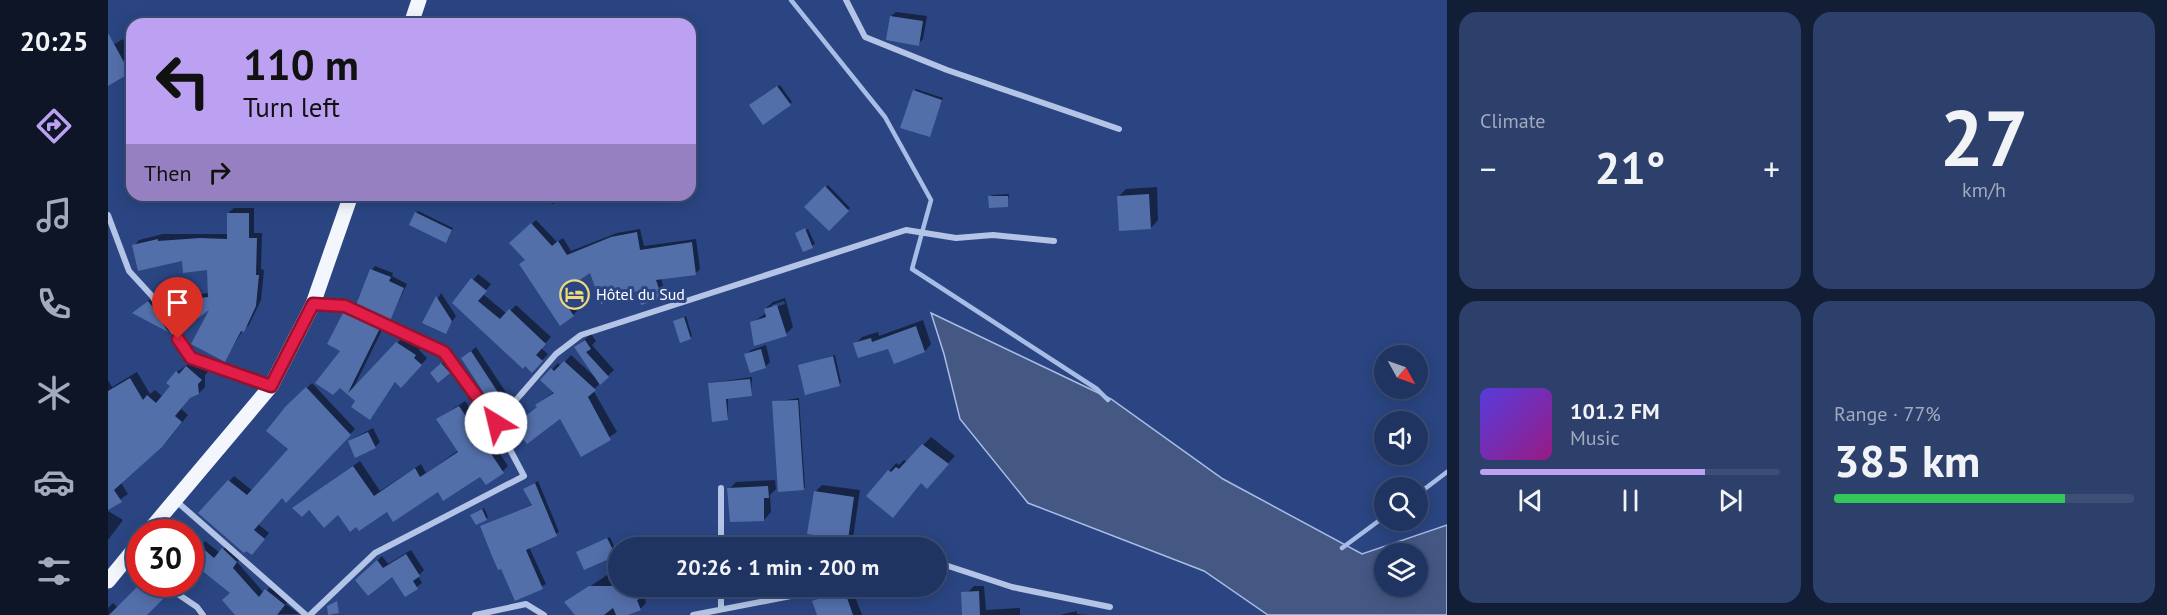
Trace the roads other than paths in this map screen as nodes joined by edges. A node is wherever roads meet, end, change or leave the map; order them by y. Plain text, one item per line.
1 (419, 0) edge
2 (846, 0) edge
3 (413, 18) edge
4 (1119, 129) dead end
5 (349, 201) edge
6 (108, 215) edge
7 (1054, 241) dead end
8 (313, 304) junction
9 (271, 386) junction
10 (496, 423) junction
11 (721, 488) dead end
12 (175, 500) junction
13 (159, 519) edge
14 (721, 537) edge
15 (126, 559) edge
16 (947, 566) edge
17 (108, 581) edge
18 (181, 597) edge
19 (721, 597) edge
20 (784, 597) edge
21 (1110, 607) dead end
22 (721, 608) junction
23 (203, 615) edge
24 (308, 615) edge
25 (475, 615) edge
26 (544, 615) edge
27 (693, 615) edge

1 - 3 main road
2 - 4 street
5 - 8 main road
6 - 9 street
7 - 10 street
8 - 9 main road
8 - 10 street
9 - 12 main road
10 - 24 street
11 - 14 street
12 - 13 main road
12 - 24 street
15 - 17 main road
16 - 21 street
18 - 23 street
19 - 22 street
20 - 22 street
22 - 27 street
25 - 26 street

